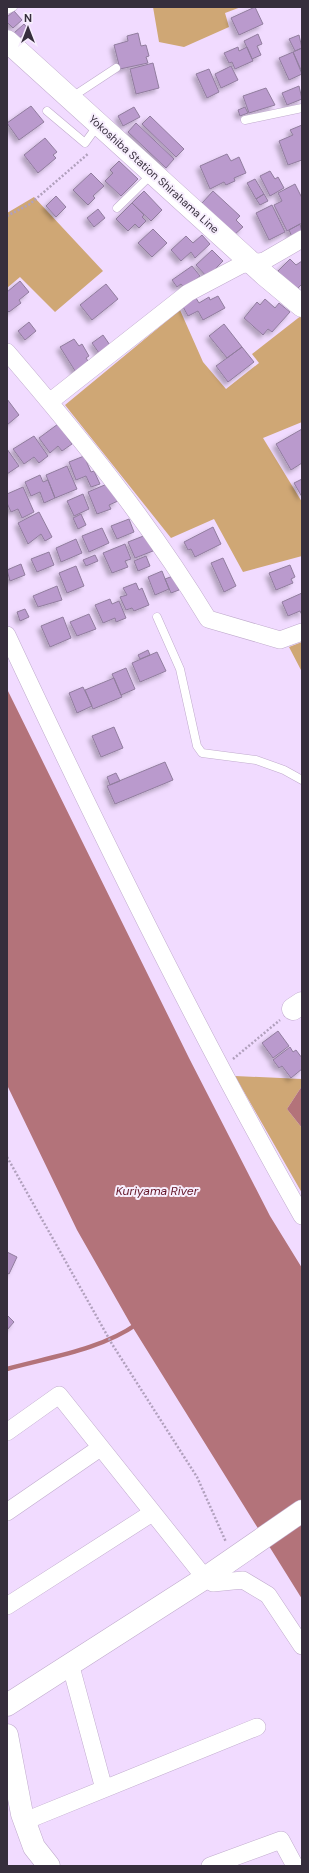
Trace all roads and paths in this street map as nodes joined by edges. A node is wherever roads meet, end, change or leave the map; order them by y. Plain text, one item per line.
1 (13, 7) edge
2 (7, 10) edge
3 (7, 41) edge
4 (116, 68) dead end
5 (70, 98) junction
6 (302, 108) edge
7 (47, 111) dead end
8 (245, 120) dead end
9 (101, 127) junction
10 (153, 174) junction
11 (117, 208) dead end
12 (7, 216) edge
13 (302, 239) edge
14 (251, 263) junction
15 (302, 306) edge
16 (7, 352) edge
17 (51, 403) junction
18 (157, 618) dead end
19 (302, 632) edge
20 (7, 635) edge
21 (302, 780) edge
22 (297, 1006) edge
23 (221, 1069) junction
24 (7, 1157) edge
25 (302, 1216) edge
26 (7, 1432) edge
27 (100, 1448) junction
28 (302, 1511) edge
29 (7, 1512) edge
30 (152, 1513) junction
31 (234, 1558) junction
32 (205, 1578) junction
33 (7, 1606) edge
34 (302, 1646) edge
35 (70, 1663) junction
36 (7, 1705) edge
37 (257, 1727) dead end
38 (7, 1735) edge
39 (104, 1789) junction
40 (25, 1821) junction
41 (49, 1866) edge
42 (210, 1866) edge
43 (295, 1866) edge

1 - 2 lane
3 - 5 street, Yokoshiba Station Shirahama Line
4 - 5 lane
5 - 9 street, Yokoshiba Station Shirahama Line
6 - 8 lane
7 - 9 lane
9 - 10 street, Yokoshiba Station Shirahama Line
9 - 12 path
10 - 11 lane
10 - 14 street, Yokoshiba Station Shirahama Line
13 - 14 street
14 - 15 street, Yokoshiba Station Shirahama Line
14 - 17 street
16 - 17 street
17 - 19 street
18 - 21 lane
20 - 23 street
22 - 23 path
23 - 25 street
24 - 31 path
26 - 27 street
27 - 29 street
27 - 30 street
28 - 31 street
30 - 32 street
30 - 33 street
31 - 32 street
32 - 34 street
32 - 35 street
35 - 36 street
35 - 39 street
37 - 39 street
38 - 40 street
39 - 40 street
40 - 41 street
42 - 43 street

